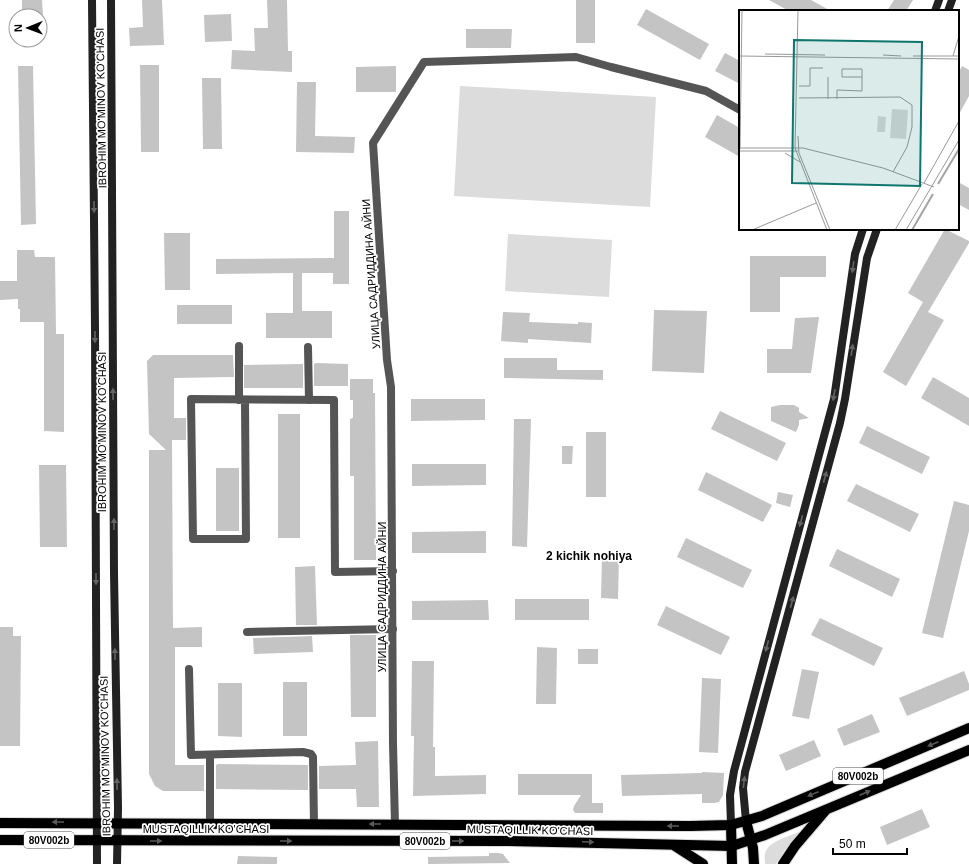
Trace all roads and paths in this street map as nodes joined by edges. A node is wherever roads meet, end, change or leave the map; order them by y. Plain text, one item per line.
1 (92, 0) edge
2 (111, 0) edge
3 (939, 0) edge
4 (952, 0) edge
5 (935, 10) edge
6 (948, 10) edge
7 (739, 109) edge
8 (863, 230) edge
9 (876, 230) edge
10 (239, 346) dead end
11 (308, 347) dead end
12 (242, 400) junction
13 (309, 400) junction
14 (393, 571) junction
15 (393, 629) junction
16 (247, 632) dead end
17 (189, 669) dead end
18 (969, 728) edge
19 (969, 750) edge
20 (210, 755) junction
21 (826, 809) junction
22 (746, 821) junction
23 (0, 822) edge
24 (97, 822) junction
25 (117, 823) junction
26 (210, 824) junction
27 (395, 824) junction
28 (314, 825) junction
29 (730, 825) junction
30 (0, 840) edge
31 (97, 840) junction
32 (117, 841) junction
33 (751, 841) junction
34 (673, 844) junction
35 (732, 846) junction
36 (97, 864) edge
37 (117, 864) edge
38 (703, 864) edge
39 (732, 864) edge
40 (754, 864) edge
41 (783, 864) edge

1 -> 24 main road, IBROHIM MO'MINOV KO'CHASI
25 -> 2 main road, IBROHIM MO'MINOV KO'CHASI
3 - 5 main road
4 - 6 main road
7 - 14 street, УЛИЦА САДРИДДИНА АЙНИ
8 -> 29 main road
22 -> 9 main road
10 - 12 street
11 - 13 street
12 - 12 street
12 - 13 street
13 - 14 street
14 - 15 street, УЛИЦА САДРИДДИНА АЙНИ
15 - 16 street
15 - 27 street, УЛИЦА САДРИДДИНА АЙНИ
17 - 20 street
18 -> 22 main road, MUSTAQILLIK KO'CHASI / 80V002b
21 -> 19 main road, MUSTAQILLIK KO'CHASI / 80V002b
20 - 26 street
20 - 28 street
21 - 33 main road, MUSTAQILLIK KO'CHASI / 80V002b
21 - 41 main road
22 - 29 main road, MUSTAQILLIK KO'CHASI / 80V002b
22 - 33 main road
24 -> 23 main road, MUSTAQILLIK KO'CHASI / 80V002b
24 - 25 main road, MUSTAQILLIK KO'CHASI
24 - 31 main road, IBROHIM MO'MINOV KO'CHASI
25 - 26 main road, MUSTAQILLIK KO'CHASI / 80V002b
25 - 32 main road, IBROHIM MO'MINOV KO'CHASI
26 - 28 main road, MUSTAQILLIK KO'CHASI / 80V002b
27 -> 28 main road, MUSTAQILLIK KO'CHASI / 80V002b
29 -> 27 main road, MUSTAQILLIK KO'CHASI / 80V002b
29 - 35 main road
30 - 31 main road, MUSTAQILLIK KO'CHASI / 80V002b
31 - 32 main road, MUSTAQILLIK KO'CHASI
31 - 36 main road, IBROHIM MO'MINOV KO'CHASI
32 -> 34 main road, MUSTAQILLIK KO'CHASI / 80V002b
32 - 37 main road, IBROHIM MO'MINOV KO'CHASI
33 - 35 main road, MUSTAQILLIK KO'CHASI / 80V002b
33 - 40 main road
34 - 35 main road, MUSTAQILLIK KO'CHASI / 80V002b
34 - 38 main road
35 - 39 main road

